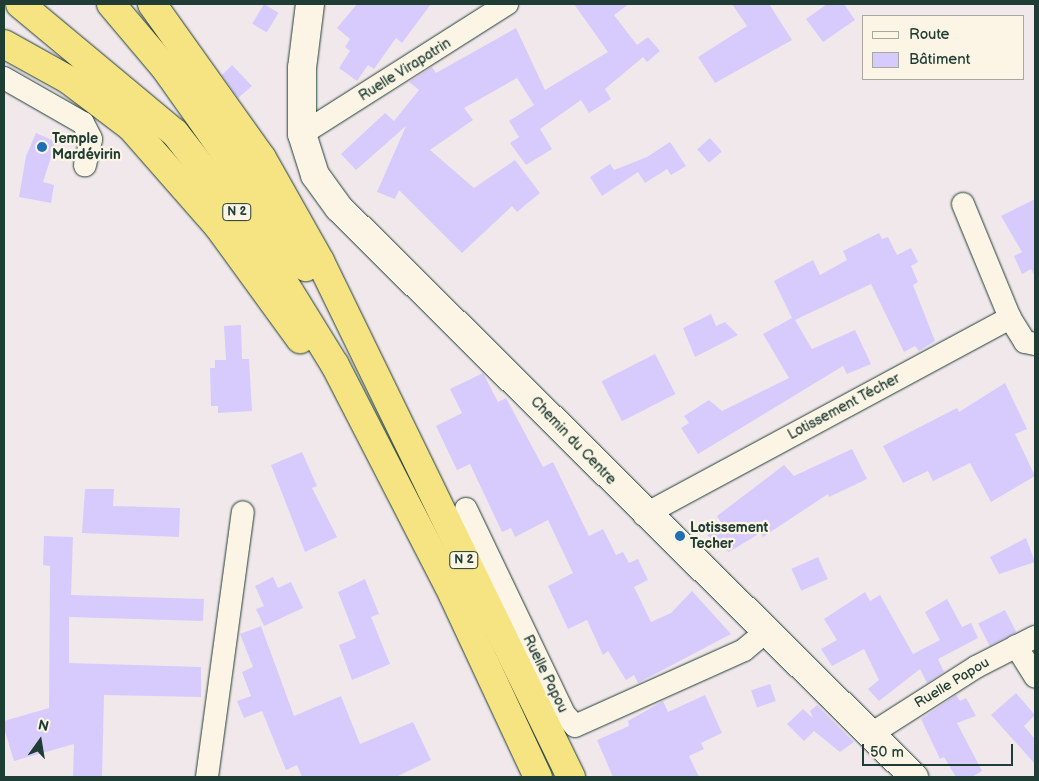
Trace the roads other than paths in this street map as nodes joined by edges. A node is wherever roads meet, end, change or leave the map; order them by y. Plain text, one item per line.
1 (20, 4) edge
2 (111, 4) edge
3 (152, 4) edge
4 (310, 4) edge
5 (507, 4) edge
6 (4, 44) edge
7 (4, 78) edge
8 (302, 134) junction
9 (85, 165) dead end
10 (963, 204) dead end
11 (1010, 318) junction
12 (358, 342) junction
13 (1035, 344) edge
14 (387, 474) junction
15 (466, 509) dead end
16 (243, 512) dead end
17 (644, 515) junction
18 (764, 633) junction
19 (1026, 642) edge
20 (1035, 676) edge
21 (871, 734) junction
22 (207, 777) edge
23 (538, 777) edge
24 (571, 777) edge
25 (914, 777) edge

1 - 14 highway, N 2
2 - 12 highway, N 2
3 - 12 highway
4 - 8 street, Chemin du Centre
5 - 8 street, Ruelle Virapatrin
6 - 14 highway
7 - 9 street
8 - 17 street, Chemin du Centre
10 - 11 street
11 - 13 street
11 - 17 street, Lotissement Técher
12 - 24 highway, N 2
14 - 23 highway, N 2
15 - 18 street, Ruelle Papou
16 - 22 street
17 - 18 street, Chemin du Centre
18 - 21 street, Chemin du Centre
19 - 20 street
19 - 21 street, Ruelle Papou
21 - 25 street, Chemin du Centre

